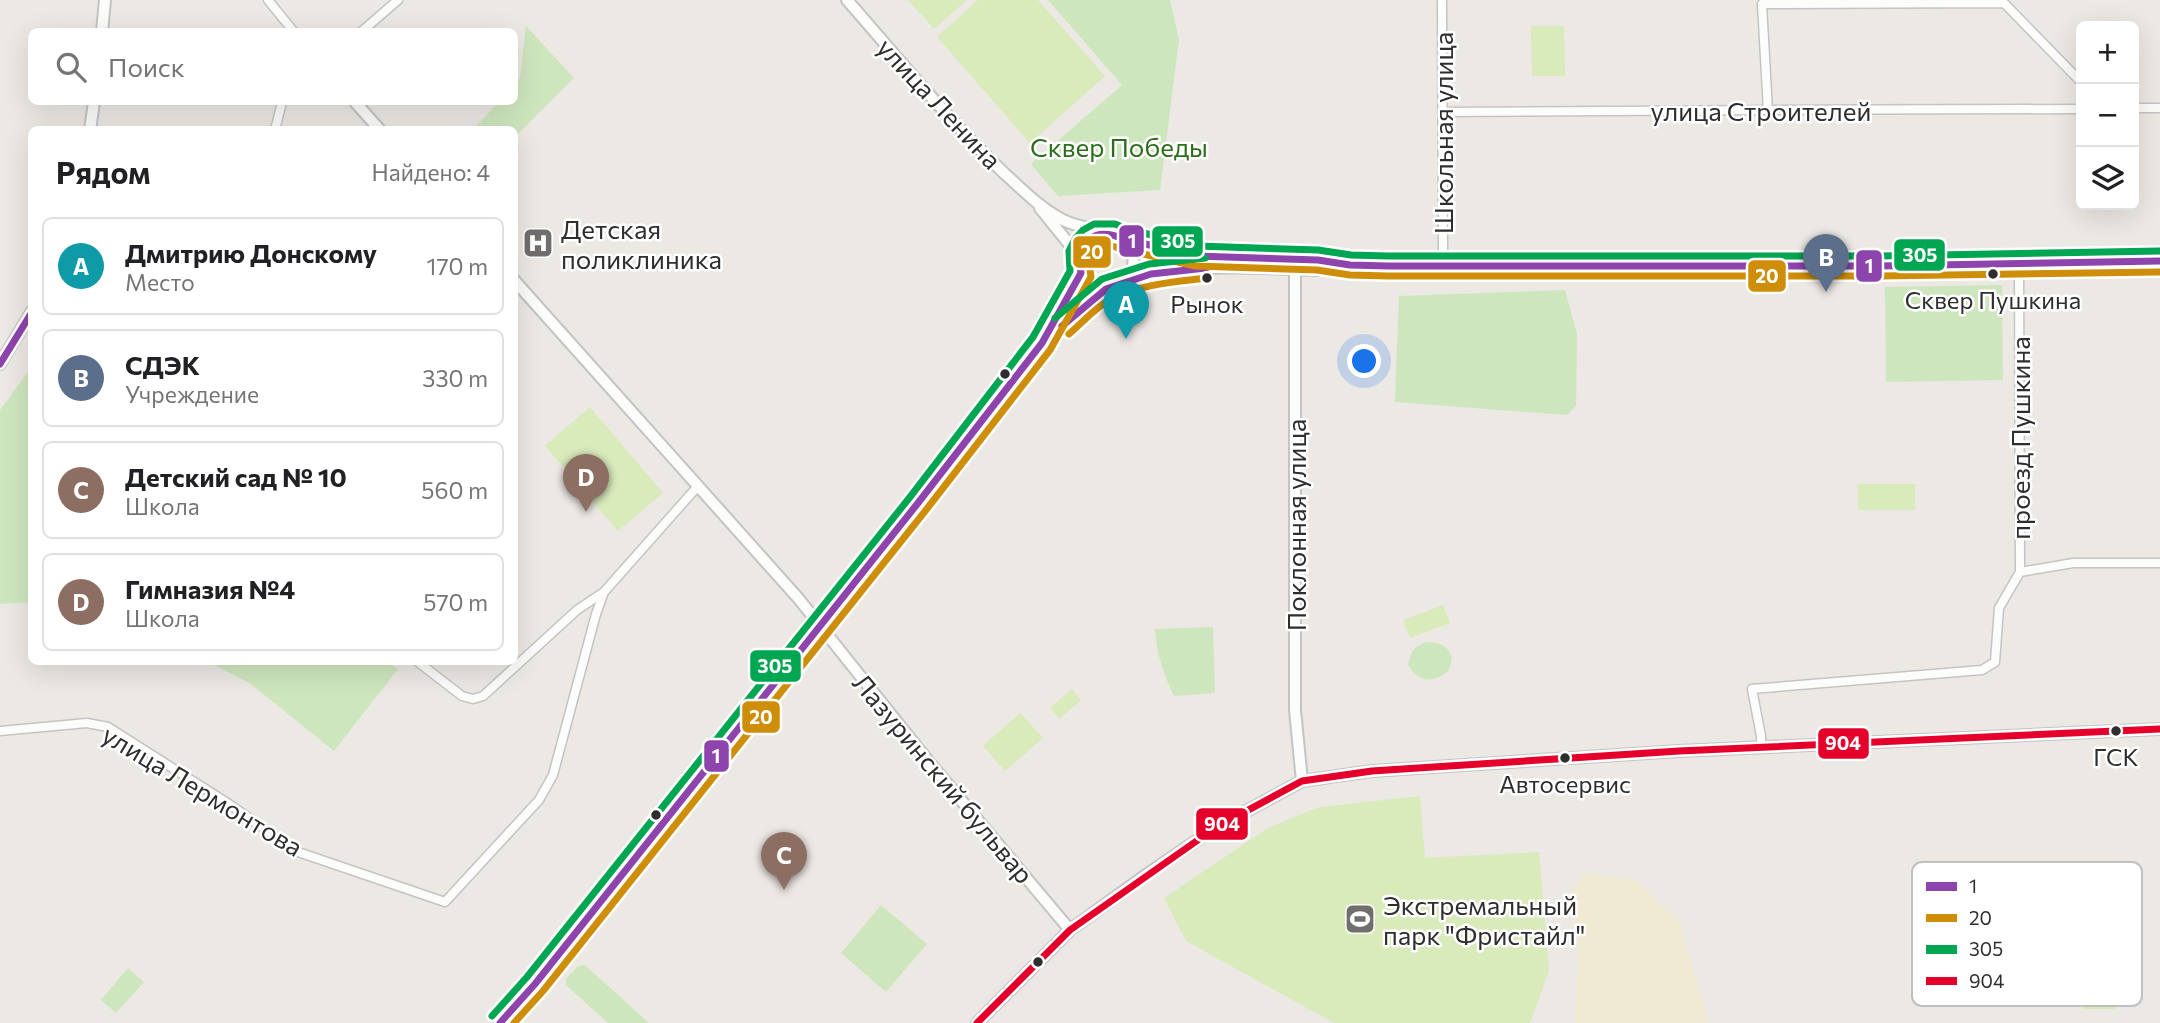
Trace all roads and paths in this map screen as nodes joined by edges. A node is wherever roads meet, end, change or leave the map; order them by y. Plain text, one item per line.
1 (105, 0) edge
2 (268, 0) edge
3 (398, 0) edge
4 (848, 0) edge
5 (1442, 0) edge
6 (102, 28) edge
7 (291, 28) edge
8 (366, 28) edge
9 (2076, 77) edge
10 (94, 105) edge
11 (281, 105) edge
12 (358, 105) edge
13 (2139, 108) edge
14 (2160, 108) edge
15 (2076, 109) edge
16 (1768, 111) junction
17 (1442, 112) junction
18 (91, 126) edge
19 (276, 126) edge
20 (376, 126) edge
21 (1036, 202) junction
22 (1108, 232) junction
23 (1124, 239) junction
24 (1078, 255) junction
25 (2160, 261) edge
26 (2019, 263) junction
27 (1350, 265) junction
28 (1445, 265) junction
29 (1295, 269) junction
30 (1081, 274) junction
31 (1126, 281) junction
32 (518, 284) edge
33 (1105, 289) junction
34 (28, 318) edge
35 (1042, 343) junction
36 (0, 364) edge
37 (698, 486) junction
38 (2160, 563) edge
39 (2020, 572) junction
40 (604, 592) junction
41 (819, 625) junction
42 (518, 664) edge
43 (422, 665) edge
44 (517, 665) edge
45 (2160, 729) edge
46 (0, 731) edge
47 (1761, 747) junction
48 (1302, 781) junction
49 (1070, 930) junction
50 (500, 1023) edge
51 (977, 1023) edge

1 - 6 street
2 - 7 street
3 - 8 street
4 - 21 street, улица Ленина
5 - 17 street, Школьная улица
9 - 16 street
10 - 18 street
11 - 19 street
12 - 20 street
13 - 14 street
15 - 16 street, улица Строителей
16 - 17 street, улица Строителей
17 - 28 street, Школьная улица
21 - 22 street, улица Ленина
21 - 24 street, улица Ленина
22 - 23 street, улица Ленина
22 - 24 street
23 - 27 street, улица Ленина
23 - 31 street
24 - 30 street, улица Ленина
25 - 26 street, улица Ленина
26 - 28 street, улица Ленина
26 - 39 street, проезд Пушкина
27 - 28 street, улица Ленина
27 - 29 street, улица Ленина
29 - 31 street, улица Ленина
29 - 48 street, Поклонная улица
30 - 33 street
30 - 35 street
31 - 33 street, улица Ленина
32 - 37 street
33 - 35 street, улица Ленина
34 - 36 street
35 - 41 street
37 - 40 street, улица Лермонтова
37 - 41 street
38 - 39 street
39 - 47 street
40 - 42 street
40 - 46 street, улица Лермонтова
41 - 49 street, Лазуринский бульвар
41 - 50 street
43 - 44 street
45 - 47 street
47 - 48 street
48 - 49 street
49 - 51 street

